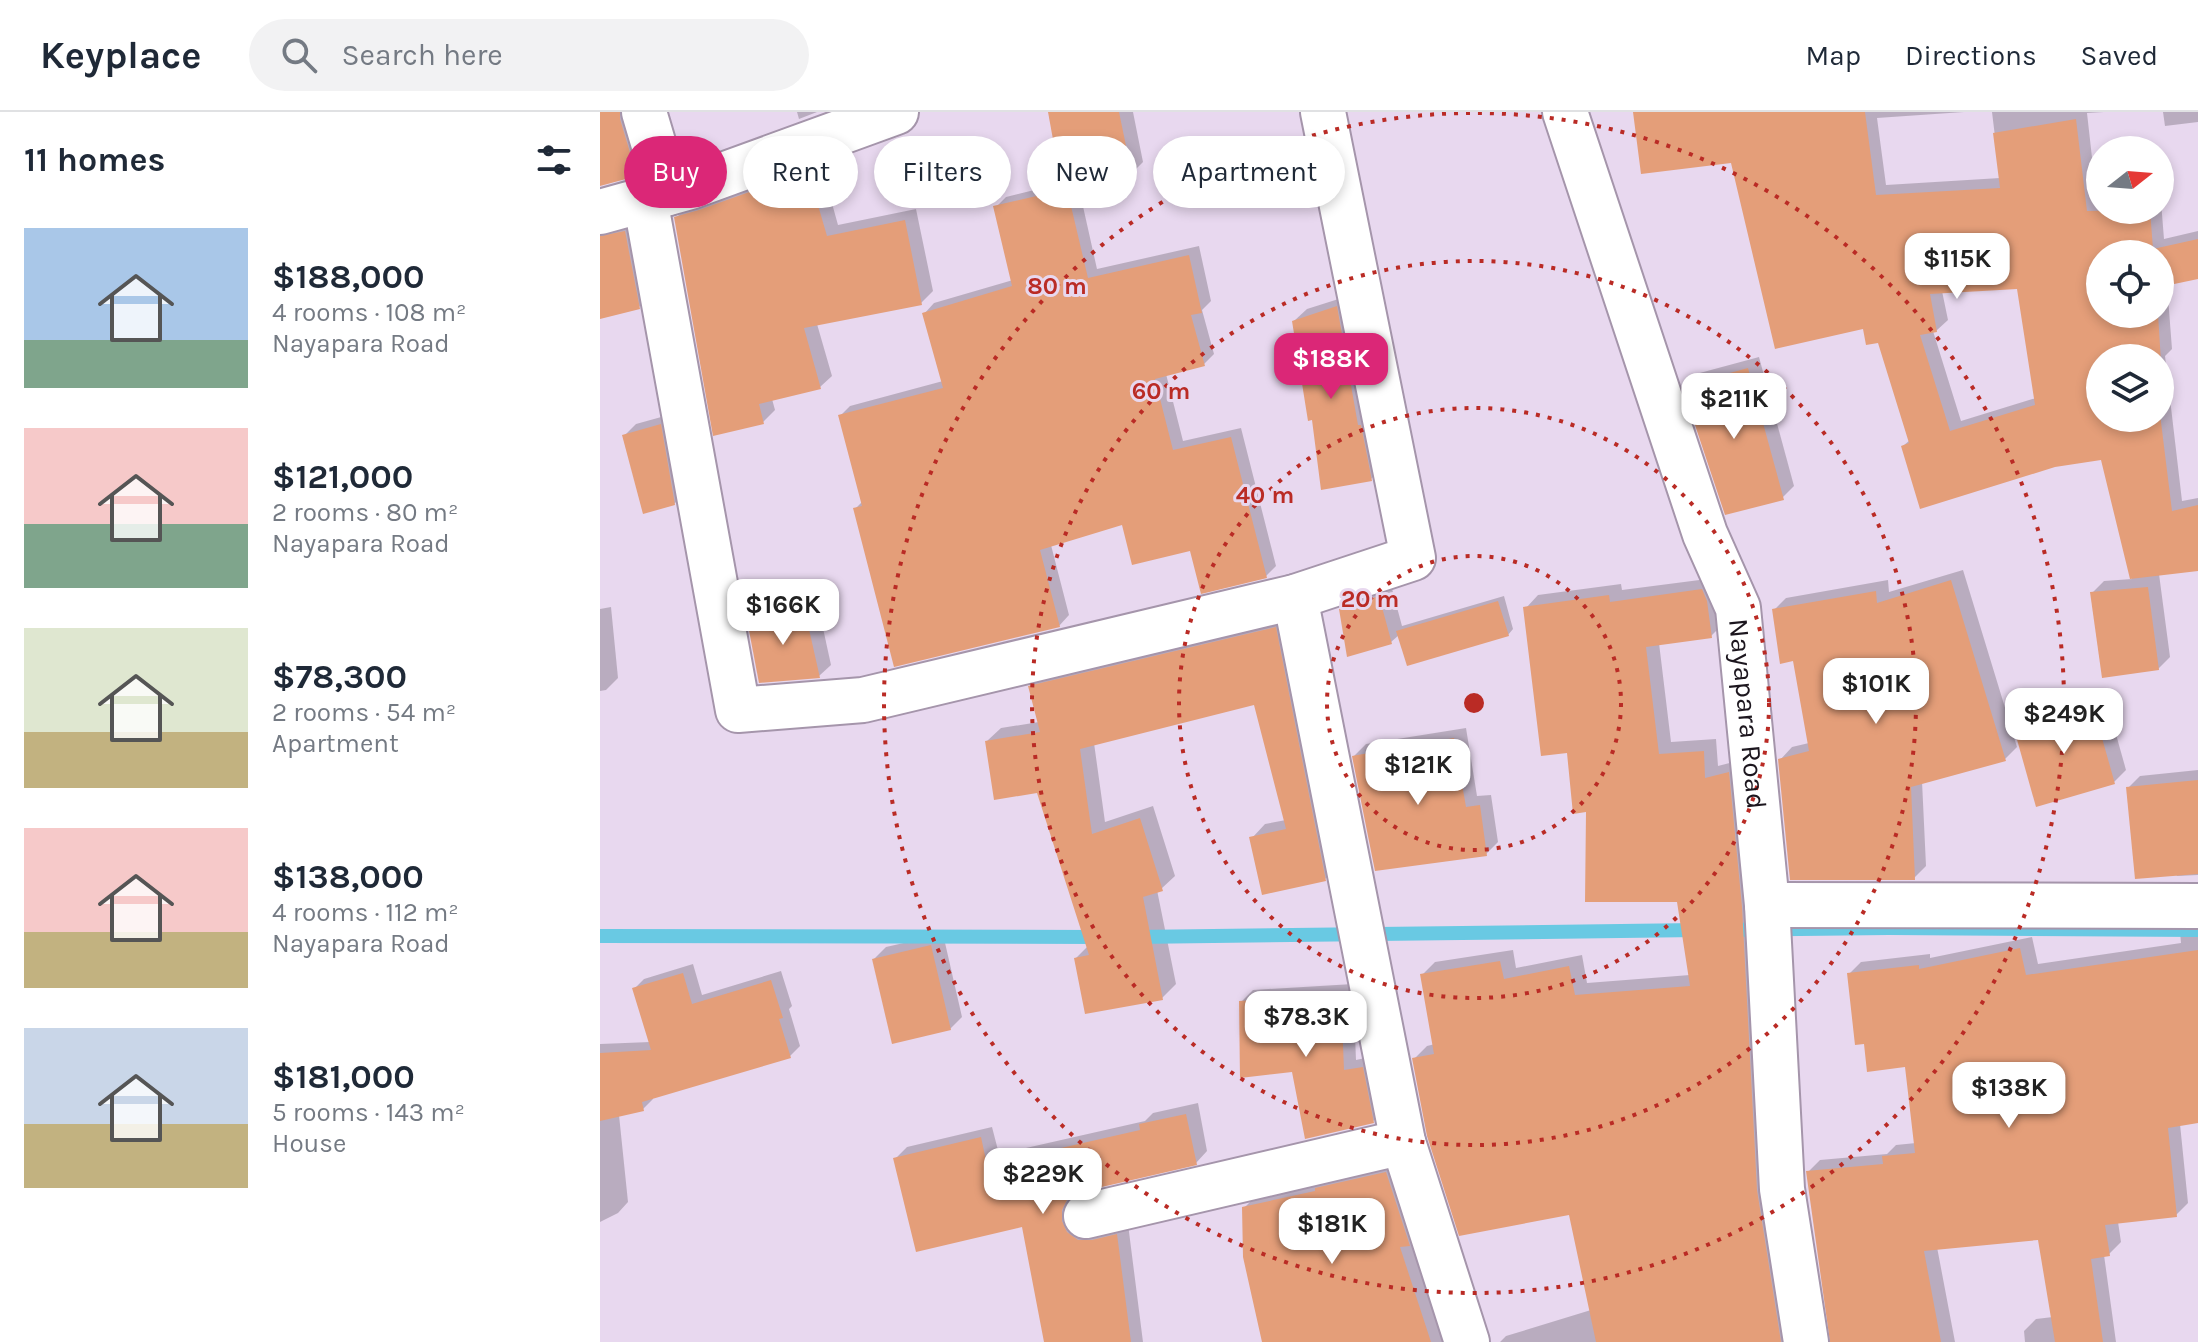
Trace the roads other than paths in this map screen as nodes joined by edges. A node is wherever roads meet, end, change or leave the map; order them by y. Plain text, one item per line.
1 (644, 112) edge
2 (896, 112) edge
3 (1323, 112) edge
4 (1565, 112) edge
5 (648, 136) edge
6 (727, 174) edge
7 (624, 205) edge
8 (659, 208) edge
9 (600, 212) edge
10 (1295, 597) junction
11 (1767, 905) junction
12 (2198, 906) edge
13 (1403, 1142) junction
14 (1086, 1216) dead end
15 (1467, 1342) edge
16 (1806, 1342) edge

1 - 5 street
2 - 6 street
3 - 10 street
4 - 11 street, Nayapara Road
7 - 9 street
8 - 10 street
10 - 13 street
11 - 12 street
11 - 16 street, Nayapara Road
13 - 14 street
13 - 15 street

